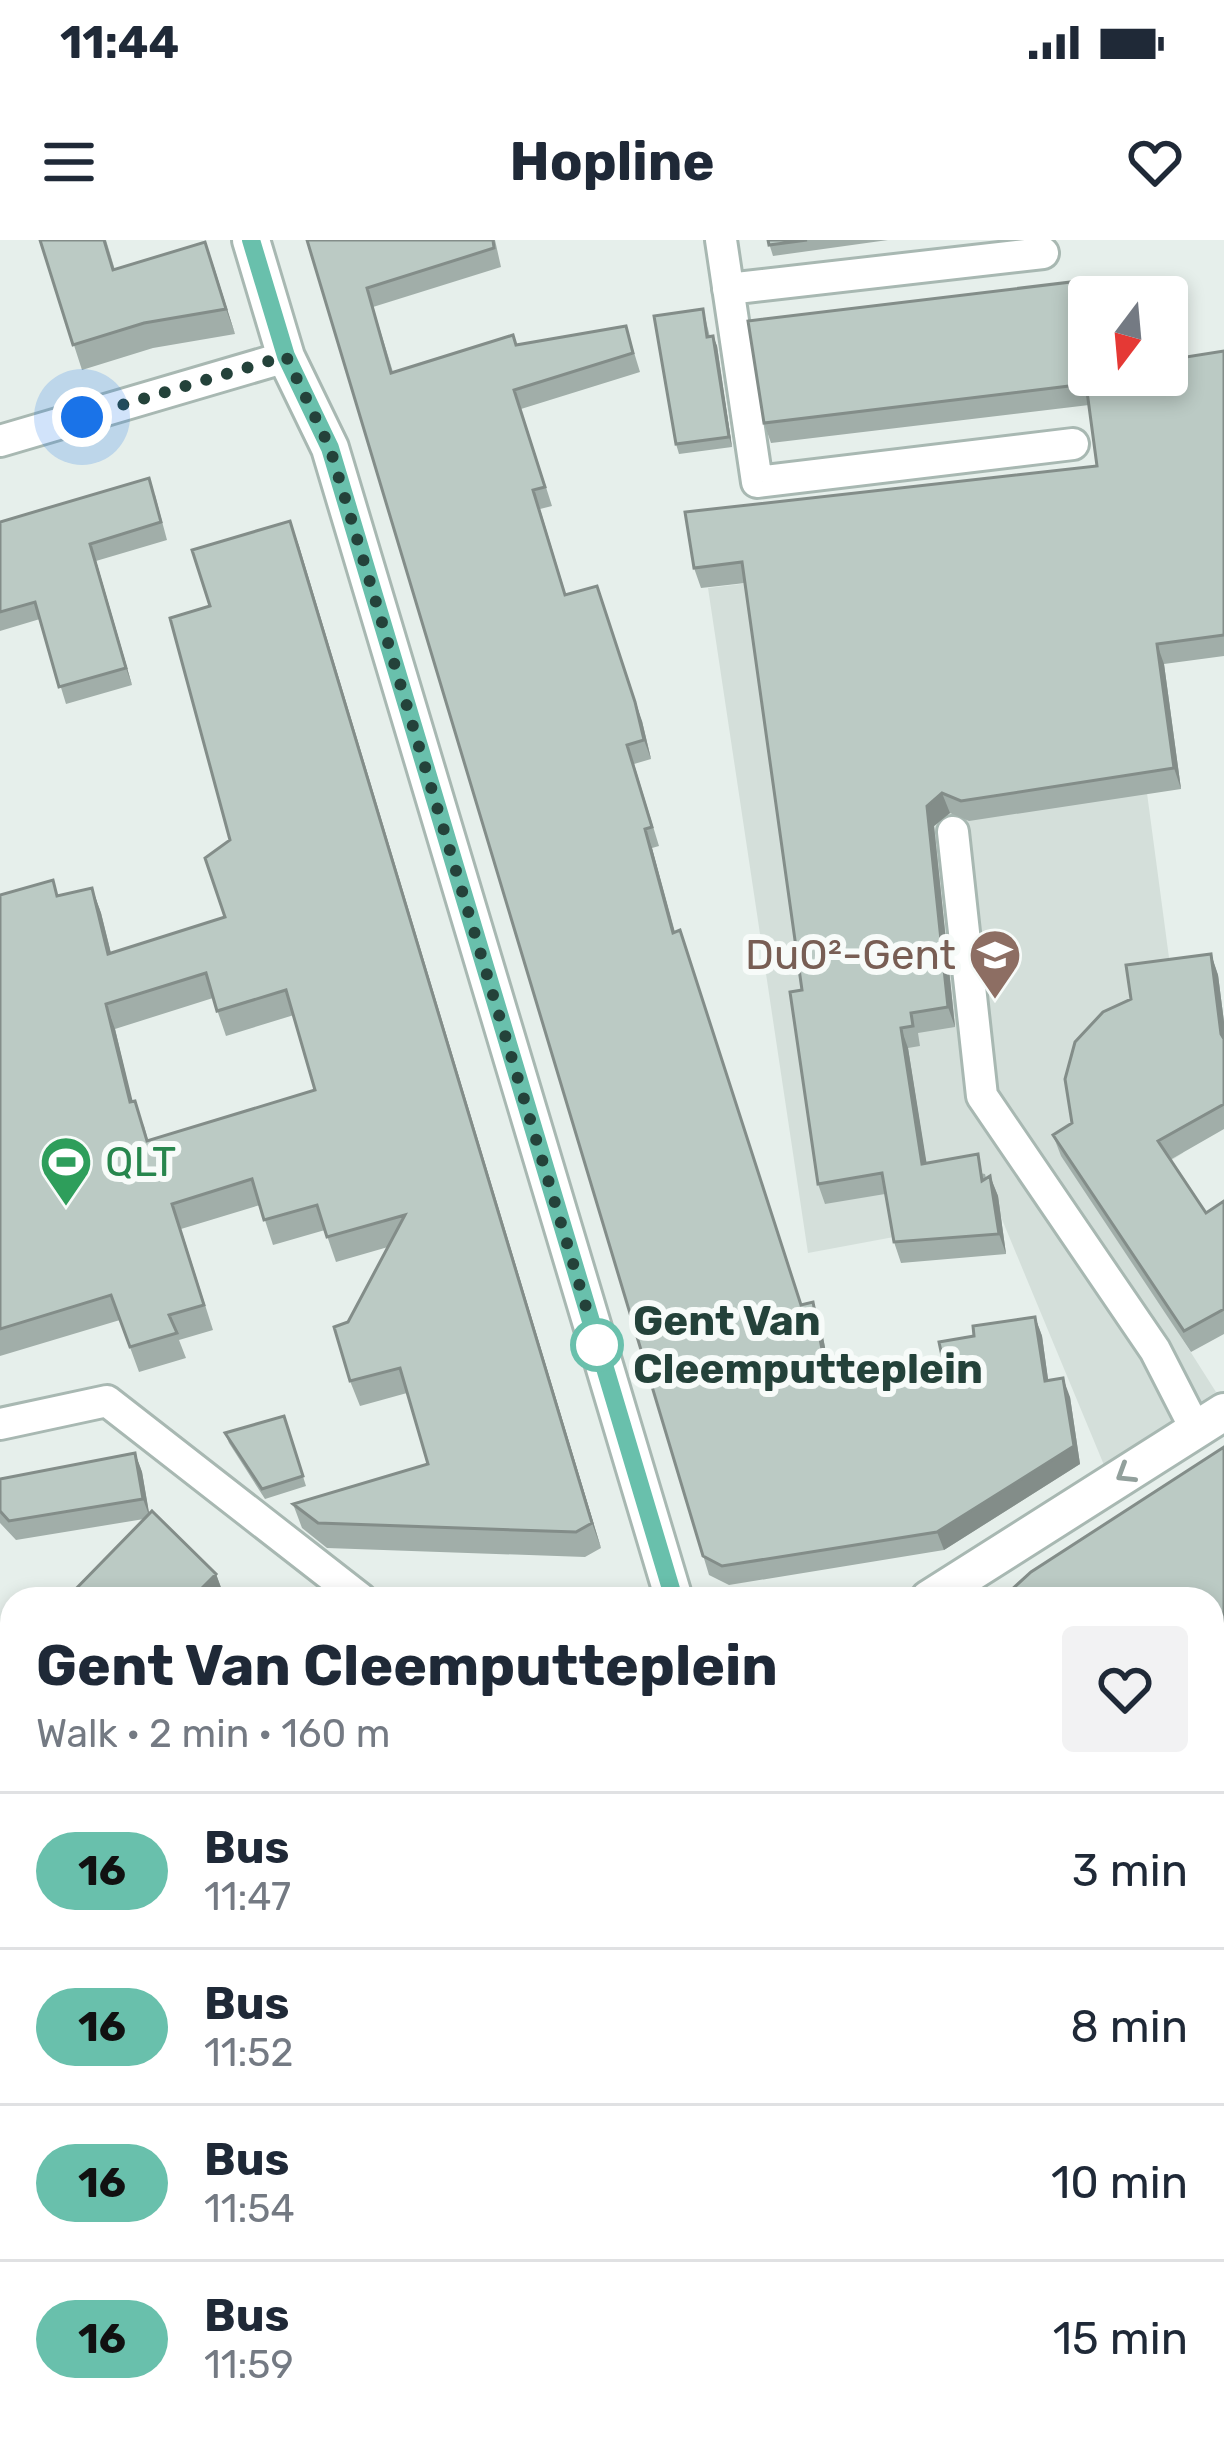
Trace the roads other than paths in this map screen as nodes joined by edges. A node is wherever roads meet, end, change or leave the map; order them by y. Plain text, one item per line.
1 (251, 240) edge
2 (721, 240) edge
3 (1043, 253) dead end
4 (728, 289) junction
5 (286, 356) junction
6 (0, 441) edge
7 (1072, 443) dead end
8 (953, 832) dead end
9 (1210, 1421) edge
10 (0, 1424) edge
11 (346, 1587) edge
12 (670, 1587) edge
13 (947, 1587) edge

1 - 5 street
2 - 4 lane
3 - 4 lane
4 - 7 lane
5 - 6 lane
5 - 12 street
8 - 9 lane
9 -> 13 street
10 - 11 lane

